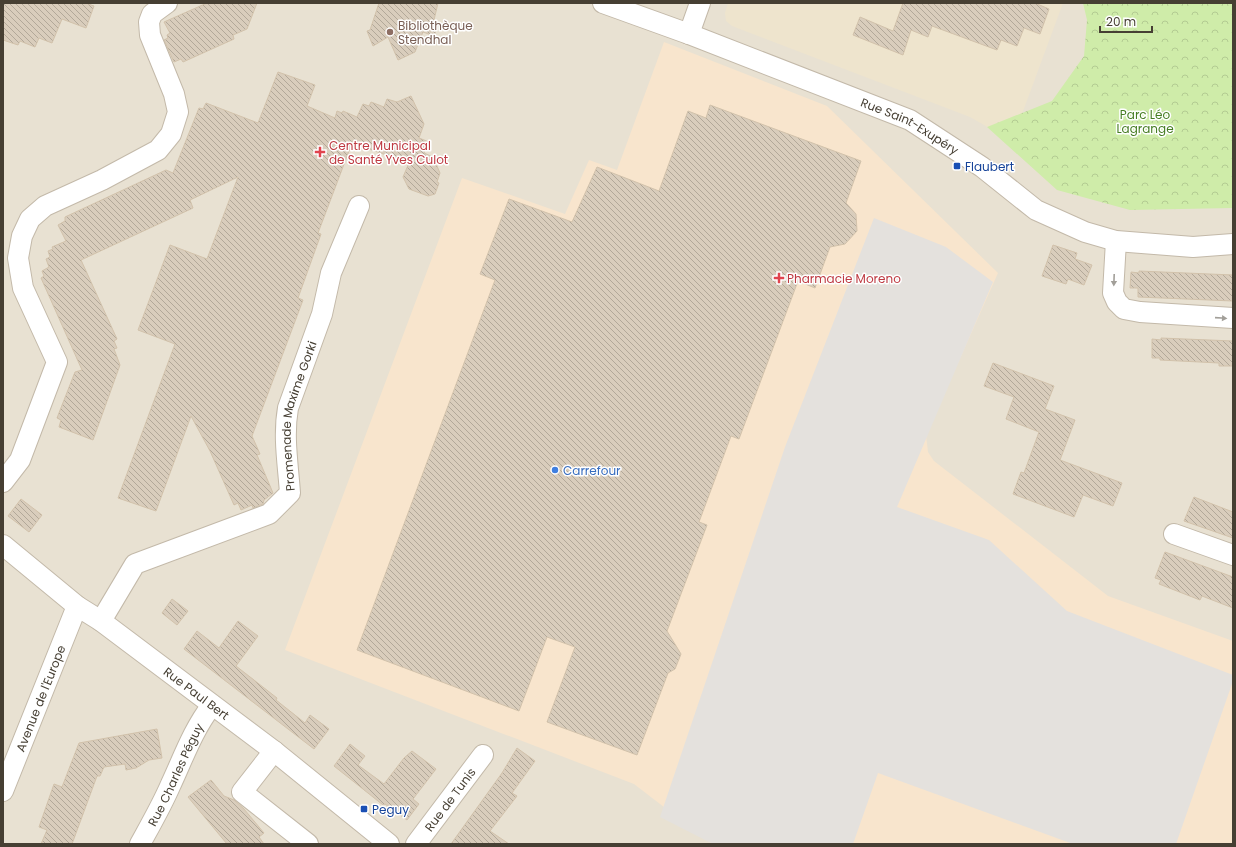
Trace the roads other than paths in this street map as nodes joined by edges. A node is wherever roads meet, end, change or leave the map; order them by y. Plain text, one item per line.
1 (603, 3) edge
2 (700, 3) edge
3 (155, 7) edge
4 (689, 34) junction
5 (359, 206) dead end
6 (1116, 241) junction
7 (1233, 244) edge
8 (1233, 318) edge
9 (3, 482) edge
10 (1174, 534) dead end
11 (3, 545) edge
12 (1233, 555) edge
13 (77, 606) junction
14 (101, 621) junction
15 (212, 705) junction
16 (274, 751) junction
17 (483, 754) dead end
18 (3, 791) edge
19 (140, 844) edge
20 (308, 844) edge
21 (389, 844) edge
22 (416, 844) edge

1 - 4 street, Rue Saint-Exupéry
2 - 4 street
3 - 9 street
4 - 6 street, Rue Saint-Exupéry
5 - 14 street, Promenade Maxime Gorki
6 - 7 street, Rue Saint-Exupéry
6 -> 8 street
10 - 12 street
11 - 13 street, Rue Paul Bert
13 - 14 street, Rue Paul Bert
13 - 18 street, Avenue de l'Europe
14 - 15 street, Rue Paul Bert
15 - 16 street, Rue Paul Bert
15 - 19 street, Rue Charles Péguy
16 - 20 street
16 - 21 street, Rue Paul Bert
17 - 22 street, Rue de Tunis

